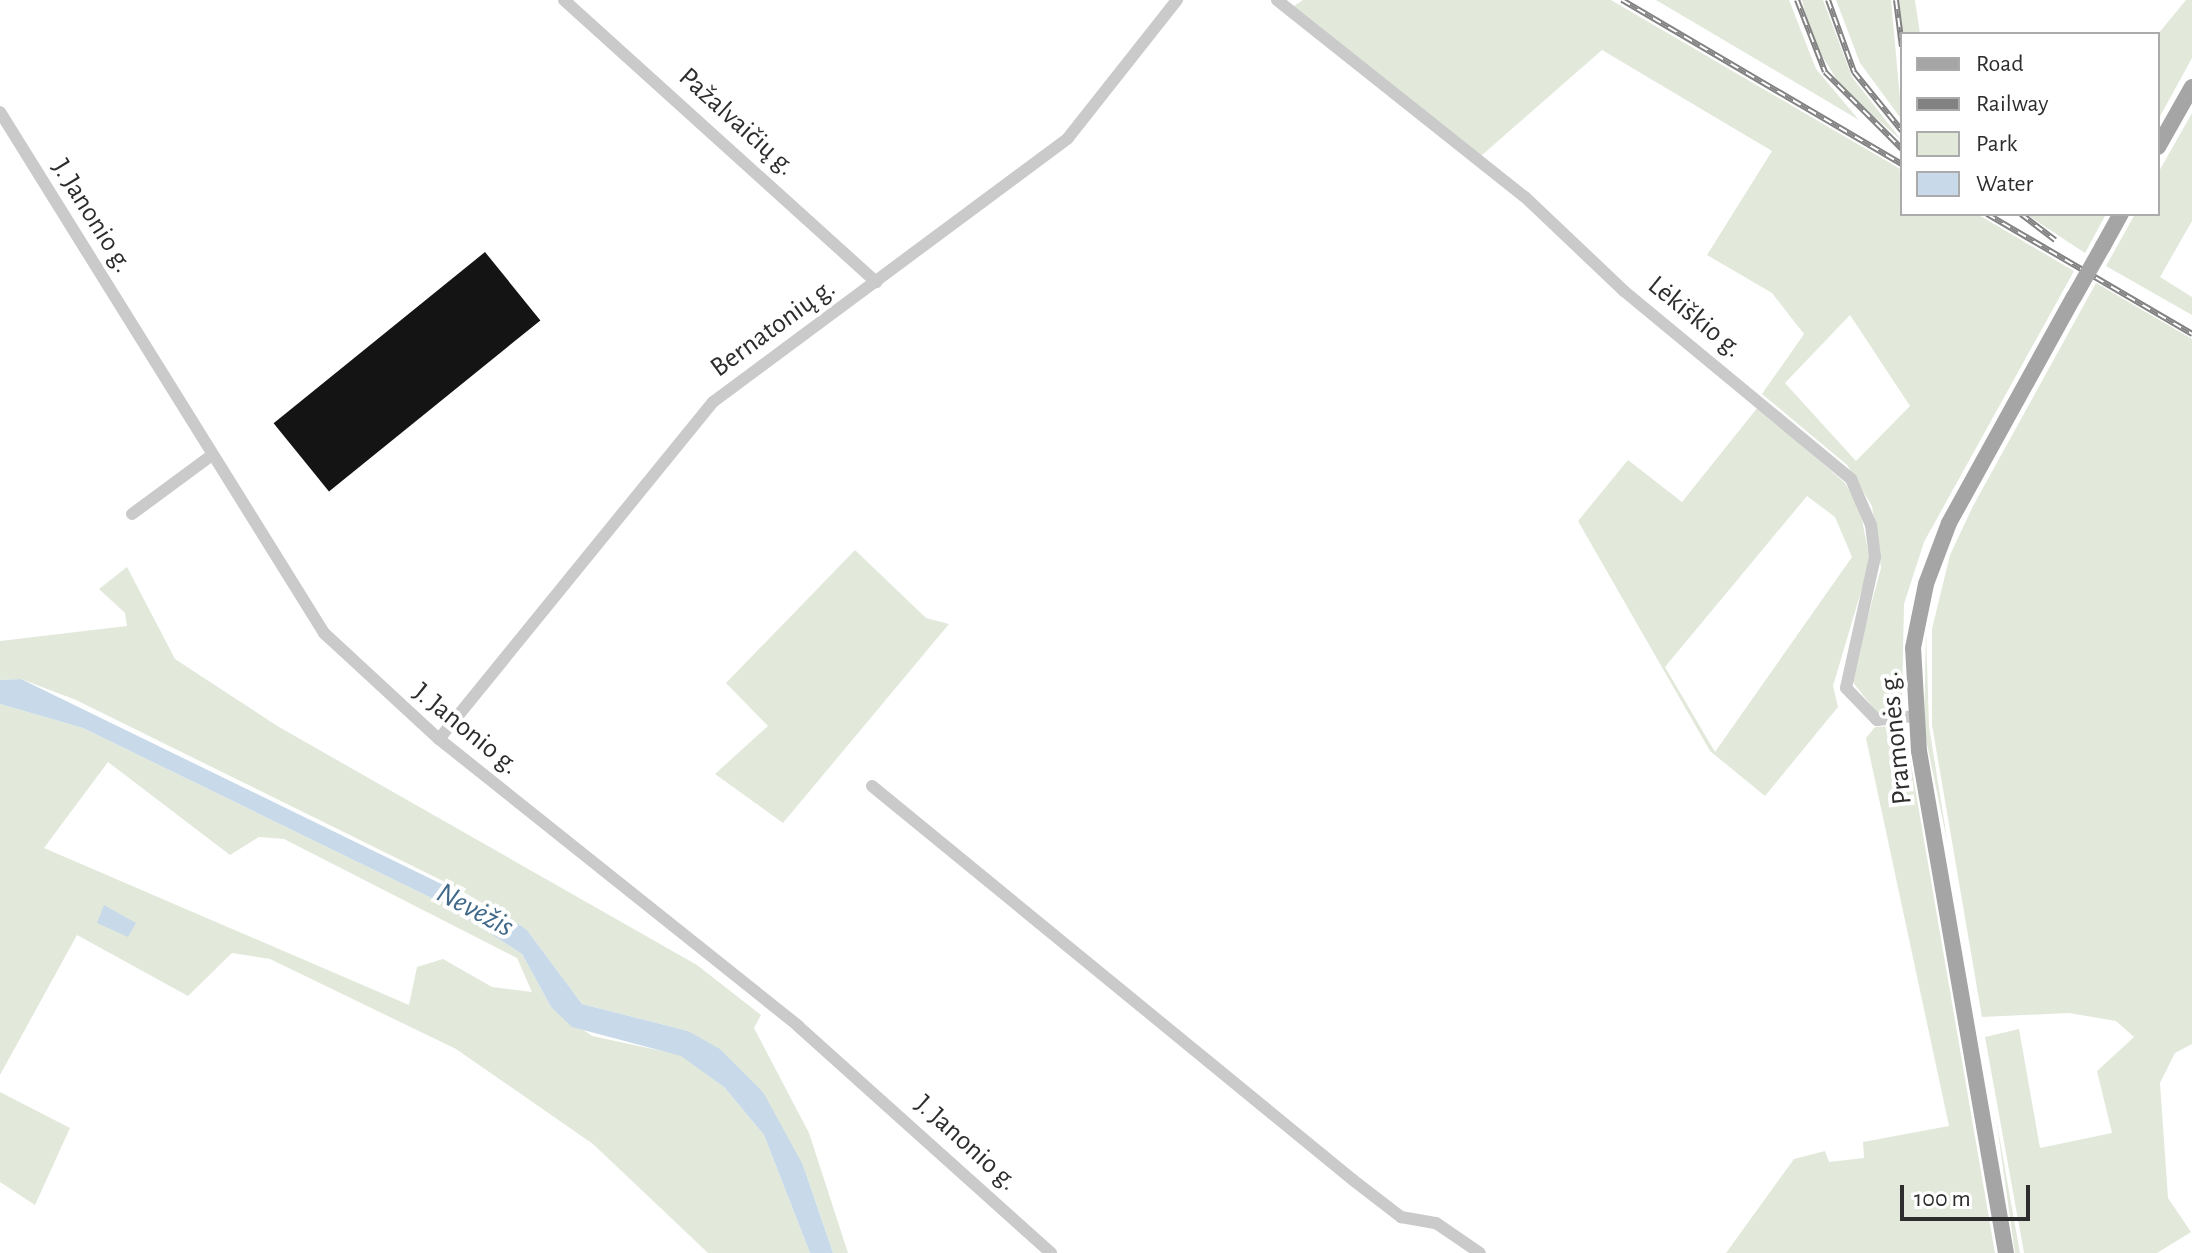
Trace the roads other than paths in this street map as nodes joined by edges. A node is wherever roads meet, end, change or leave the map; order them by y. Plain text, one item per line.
1 (564, 0) edge
2 (1177, 0) edge
3 (1277, 0) edge
4 (2192, 87) edge
5 (0, 112) edge
6 (2160, 143) edge
7 (2120, 216) edge
8 (876, 282) junction
9 (212, 455) junction
10 (132, 514) dead end
11 (1914, 716) junction
12 (439, 739) junction
13 (872, 786) dead end
14 (1051, 1253) edge
15 (1480, 1253) edge
16 (2006, 1253) edge

1 - 8 street, Pažalvaičių g.
2 - 8 street, Bernatonių g.
3 - 11 street, Lėkiškio g.
4 - 6 main road
5 - 9 street, J. Janonio g.
7 - 11 main road, Pramonės g., bridge
8 - 12 street, Bernatonių g.
9 - 10 street
9 - 12 street, J. Janonio g.
11 - 16 main road, Pramonės g.
12 - 14 street, J. Janonio g.
13 - 15 street

